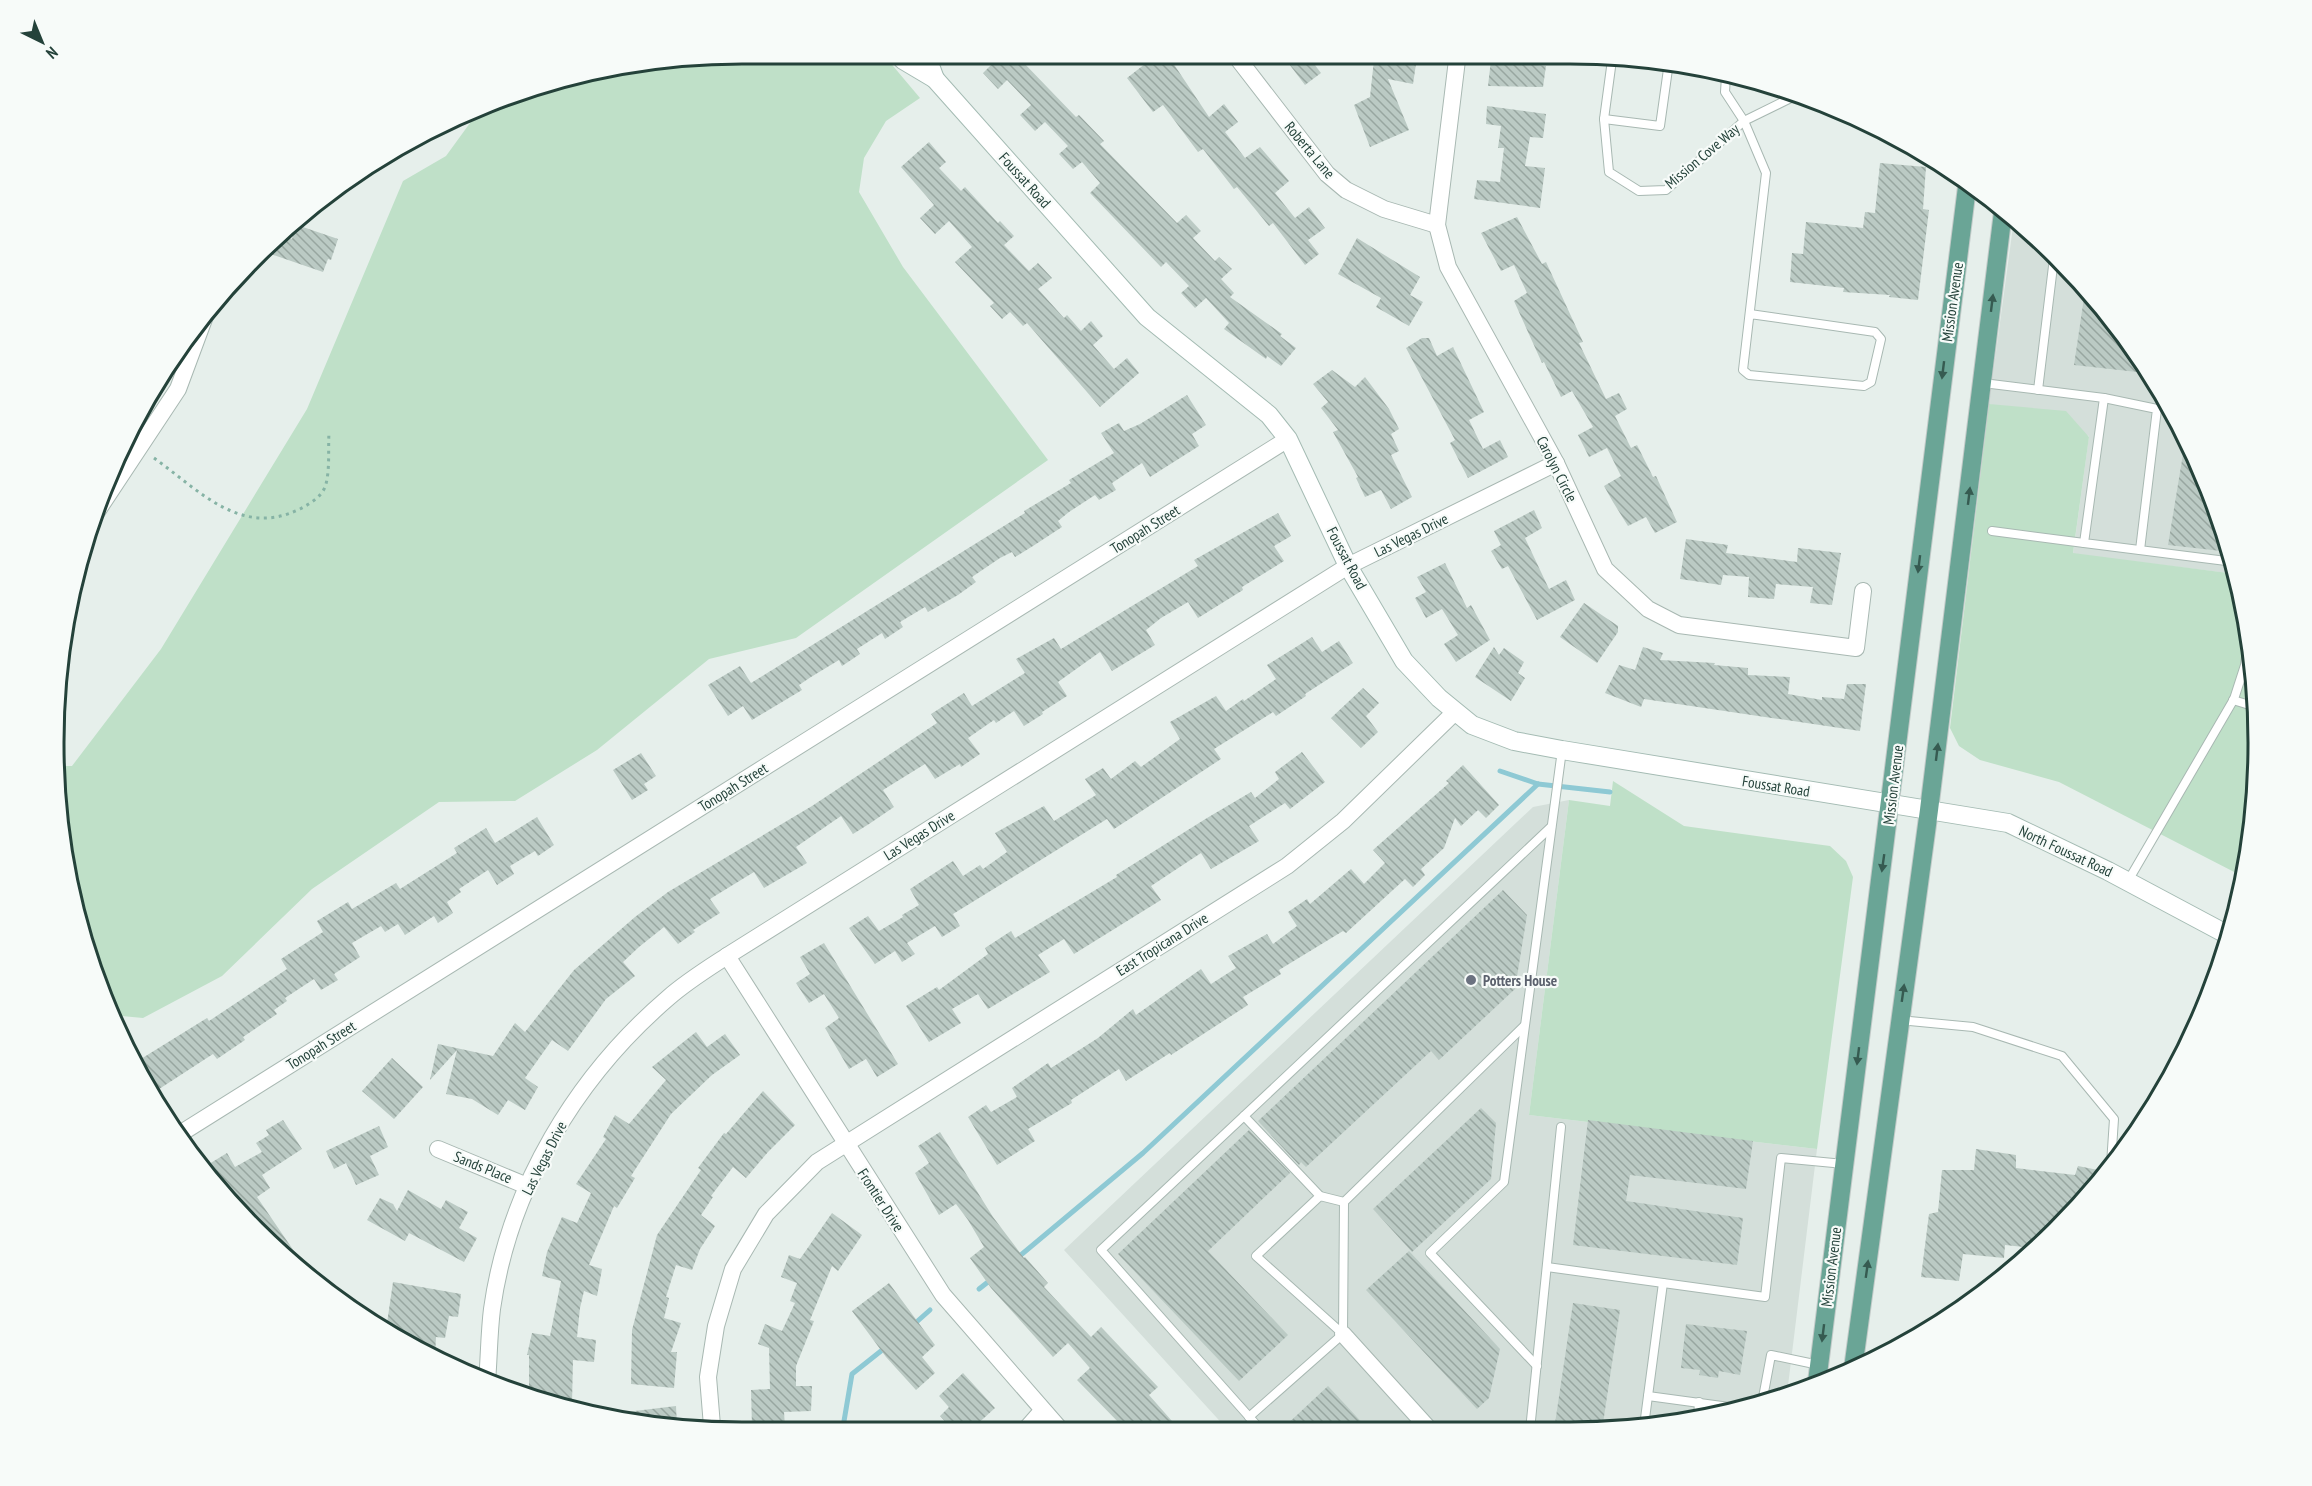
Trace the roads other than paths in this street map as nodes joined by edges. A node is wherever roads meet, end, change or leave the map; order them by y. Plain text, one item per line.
1 (910, 64) edge
2 (929, 64) edge
3 (1242, 64) edge
4 (1457, 64) edge
5 (1611, 66) edge
6 (1668, 72) edge
7 (935, 79) junction
8 (1726, 84) edge
9 (1786, 101) edge
10 (1604, 119) junction
11 (1744, 122) junction
12 (1966, 194) edge
13 (2002, 221) edge
14 (1437, 225) junction
15 (2053, 267) edge
16 (1750, 314) junction
17 (195, 344) edge
18 (1983, 383) junction
19 (2038, 390) junction
20 (2104, 398) junction
21 (1288, 439) junction
22 (1556, 464) junction
23 (116, 484) edge
24 (1992, 531) dead end
25 (2084, 543) junction
26 (2140, 550) junction
27 (2222, 560) edge
28 (1348, 566) junction
29 (1863, 591) dead end
30 (2244, 672) edge
31 (2233, 700) junction
32 (2246, 704) edge
33 (1455, 712) junction
34 (1562, 750) junction
35 (1891, 805) junction
36 (1929, 810) junction
37 (1551, 827) junction
38 (2128, 881) junction
39 (2220, 931) edge
40 (727, 956) junction
41 (1899, 1020) junction
42 (1525, 1025) junction
43 (1244, 1116) junction
44 (1561, 1127) dead end
45 (186, 1130) edge
46 (844, 1143) junction
47 (438, 1149) dead end
48 (2112, 1149) edge
49 (1844, 1164) junction
50 (527, 1186) junction
51 (1320, 1196) junction
52 (1344, 1202) junction
53 (1547, 1267) junction
54 (1663, 1283) junction
55 (1343, 1334) junction
56 (1854, 1359) edge
57 (1537, 1366) junction
58 (488, 1372) edge
59 (1818, 1374) edge
60 (1764, 1392) edge
61 (1648, 1396) junction
62 (1699, 1402) junction
63 (1716, 1405) edge
64 (1699, 1408) edge
65 (1042, 1411) junction
66 (1249, 1417) junction
67 (1645, 1417) edge
68 (712, 1421) edge
69 (1032, 1422) edge
70 (1053, 1422) edge
71 (1254, 1422) edge
72 (1423, 1422) edge
73 (1531, 1422) edge

1 - 7 main road, Foussat Road
2 - 7 main road, Foussat Road
3 - 14 street, Roberta Lane
4 - 14 street, Carolyn Circle
5 - 10 lane, Mission Cove Way
6 - 10 lane
7 - 21 main road, Foussat Road
8 - 11 lane
9 - 11 lane, Mission Cove Way
10 - 11 lane, Mission Cove Way
11 - 16 lane
12 -> 35 main road, Mission Avenue
18 -> 13 main road
14 - 22 street, Carolyn Circle
15 - 19 lane
16 - 16 lane
17 - 23 street
18 - 19 lane
36 -> 18 main road
19 - 20 lane
20 - 25 lane
20 - 26 lane
21 - 28 main road, Foussat Road
21 - 45 street, Tonopah Street
22 - 28 street, Las Vegas Drive
22 - 29 street, Carolyn Circle
24 - 25 lane
25 - 26 lane
26 - 27 lane
28 - 33 main road, Foussat Road
28 - 40 street, Las Vegas Drive
30 - 31 lane
31 - 32 lane
31 - 38 lane
33 - 34 main road, Foussat Road
33 - 46 street, East Tropicana Drive
34 - 35 main road, Foussat Road
34 - 37 lane
35 - 36 main road, North Foussat Road
35 -> 49 main road, Mission Avenue
36 - 38 main road, North Foussat Road
41 -> 36 main road
37 - 42 lane
37 - 43 lane
38 - 39 main road, North Foussat Road
40 - 46 street, Frontier Drive
40 - 50 street, Las Vegas Drive
41 - 48 lane
56 -> 41 main road
42 - 52 lane
42 - 57 lane
43 - 51 lane
43 - 66 lane
44 - 53 lane
46 - 65 street, Frontier Drive
46 - 68 street, East Tropicana Drive
47 - 50 street, Sands Place
49 - 54 lane
49 -> 59 main road, Mission Avenue
50 - 58 street, Las Vegas Drive
51 - 52 lane
51 - 55 lane
52 - 55 lane
53 - 54 lane
53 - 57 lane
54 - 61 lane
55 - 66 lane
55 - 72 street
57 - 73 lane
59 - 60 lane
61 - 62 lane
61 - 67 lane
62 - 63 lane
62 - 64 lane
65 - 69 street
65 - 70 street, Frontier Drive
66 - 71 lane

